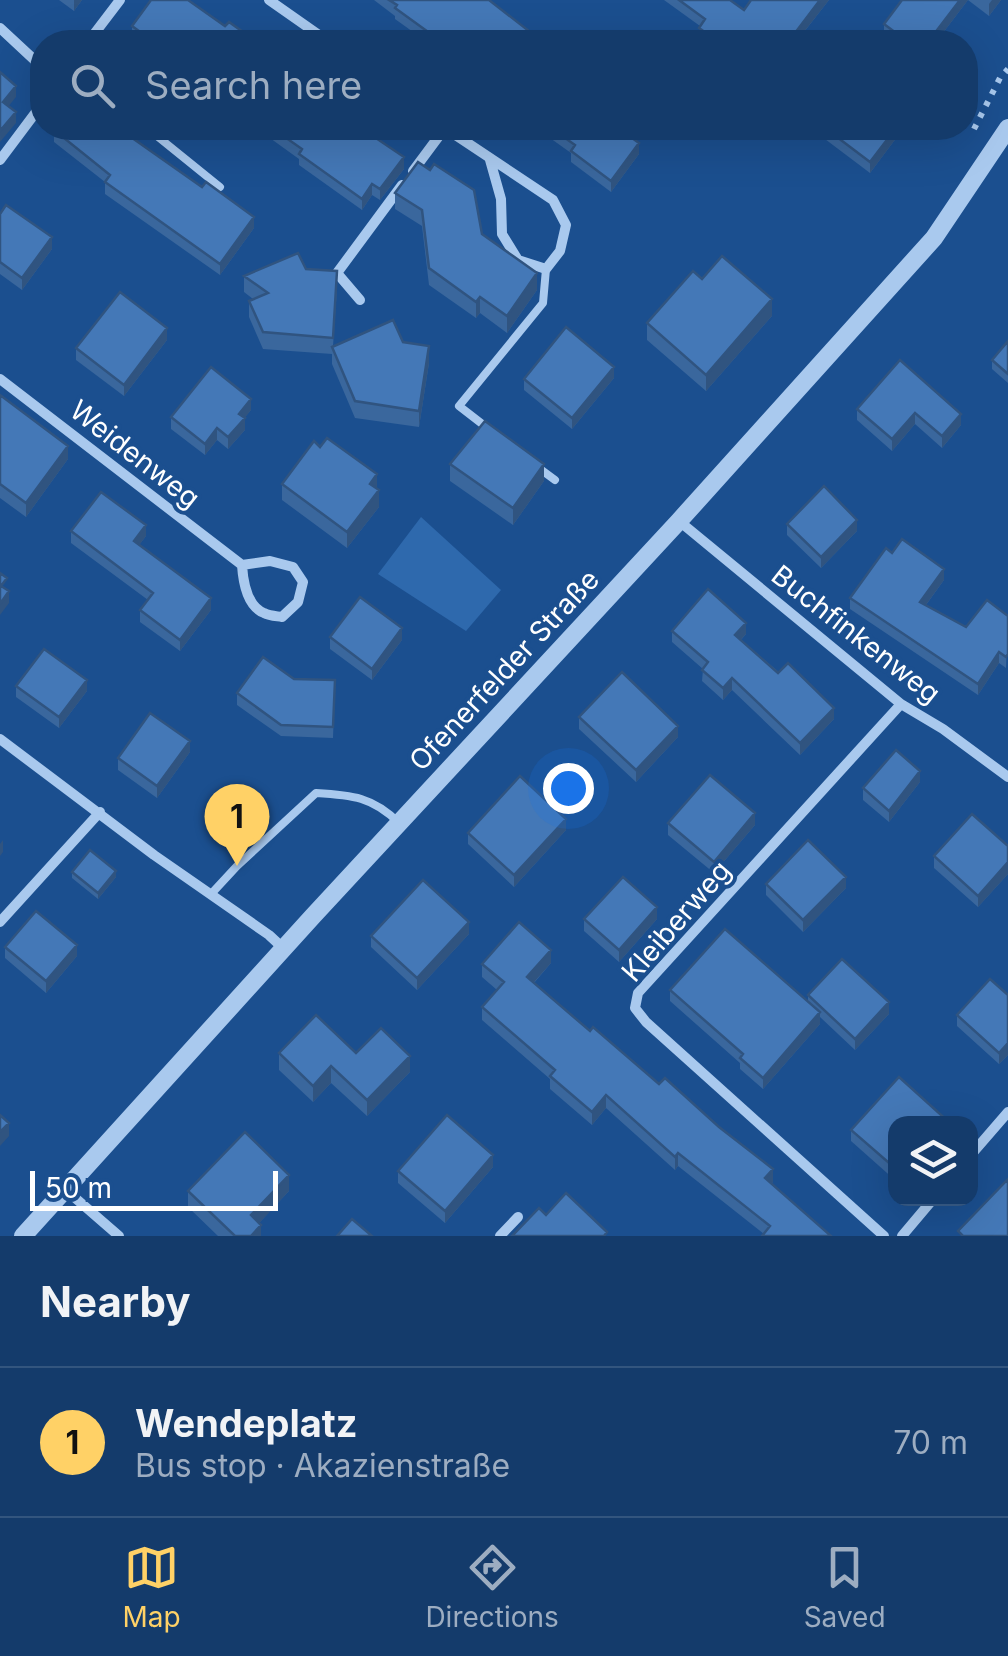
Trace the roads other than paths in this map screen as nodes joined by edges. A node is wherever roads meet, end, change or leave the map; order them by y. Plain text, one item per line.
1 (120, 0) edge
2 (269, 0) edge
3 (0, 28) edge
4 (97, 30) edge
5 (312, 30) edge
6 (30, 55) edge
7 (30, 120) edge
8 (1008, 128) edge
9 (162, 140) edge
10 (436, 140) edge
11 (462, 140) edge
12 (0, 160) edge
13 (490, 160) junction
14 (220, 188) edge
15 (546, 269) junction
16 (360, 300) dead end
17 (0, 379) edge
18 (500, 438) edge
19 (528, 459) edge
20 (555, 480) dead end
21 (679, 521) junction
22 (242, 565) junction
23 (901, 704) junction
24 (0, 738) edge
25 (1008, 777) edge
26 (100, 812) junction
27 (400, 823) junction
28 (212, 893) junction
29 (0, 922) edge
30 (284, 949) junction
31 (1008, 1112) edge
32 (978, 1147) edge
33 (66, 1190) junction
34 (927, 1206) edge
35 (518, 1217) dead end
36 (23, 1236) edge
37 (120, 1236) edge
38 (500, 1236) edge
39 (884, 1236) edge
40 (902, 1236) edge

1 - 4 street
2 - 5 street
3 - 6 street
7 - 12 street
8 - 21 street, Ofenerfelder Straße
9 - 14 lane
10 - 16 street
11 - 13 street
13 - 15 street
13 - 15 street
15 - 18 lane
17 - 22 street, Weidenweg
19 - 20 lane
21 - 23 street, Buchfinkenweg
21 - 27 street, Ofenerfelder Straße
22 - 22 street
23 - 25 street, Buchfinkenweg
23 - 39 street, Kleiberweg
24 - 26 street
26 - 28 street
26 - 29 street
27 - 28 lane
27 - 30 street, Ofenerfelder Straße
28 - 30 street
30 - 33 street, Ofenerfelder Straße
31 - 32 street
33 - 36 street, Ofenerfelder Straße
33 - 37 street
34 - 40 street
35 - 38 street

